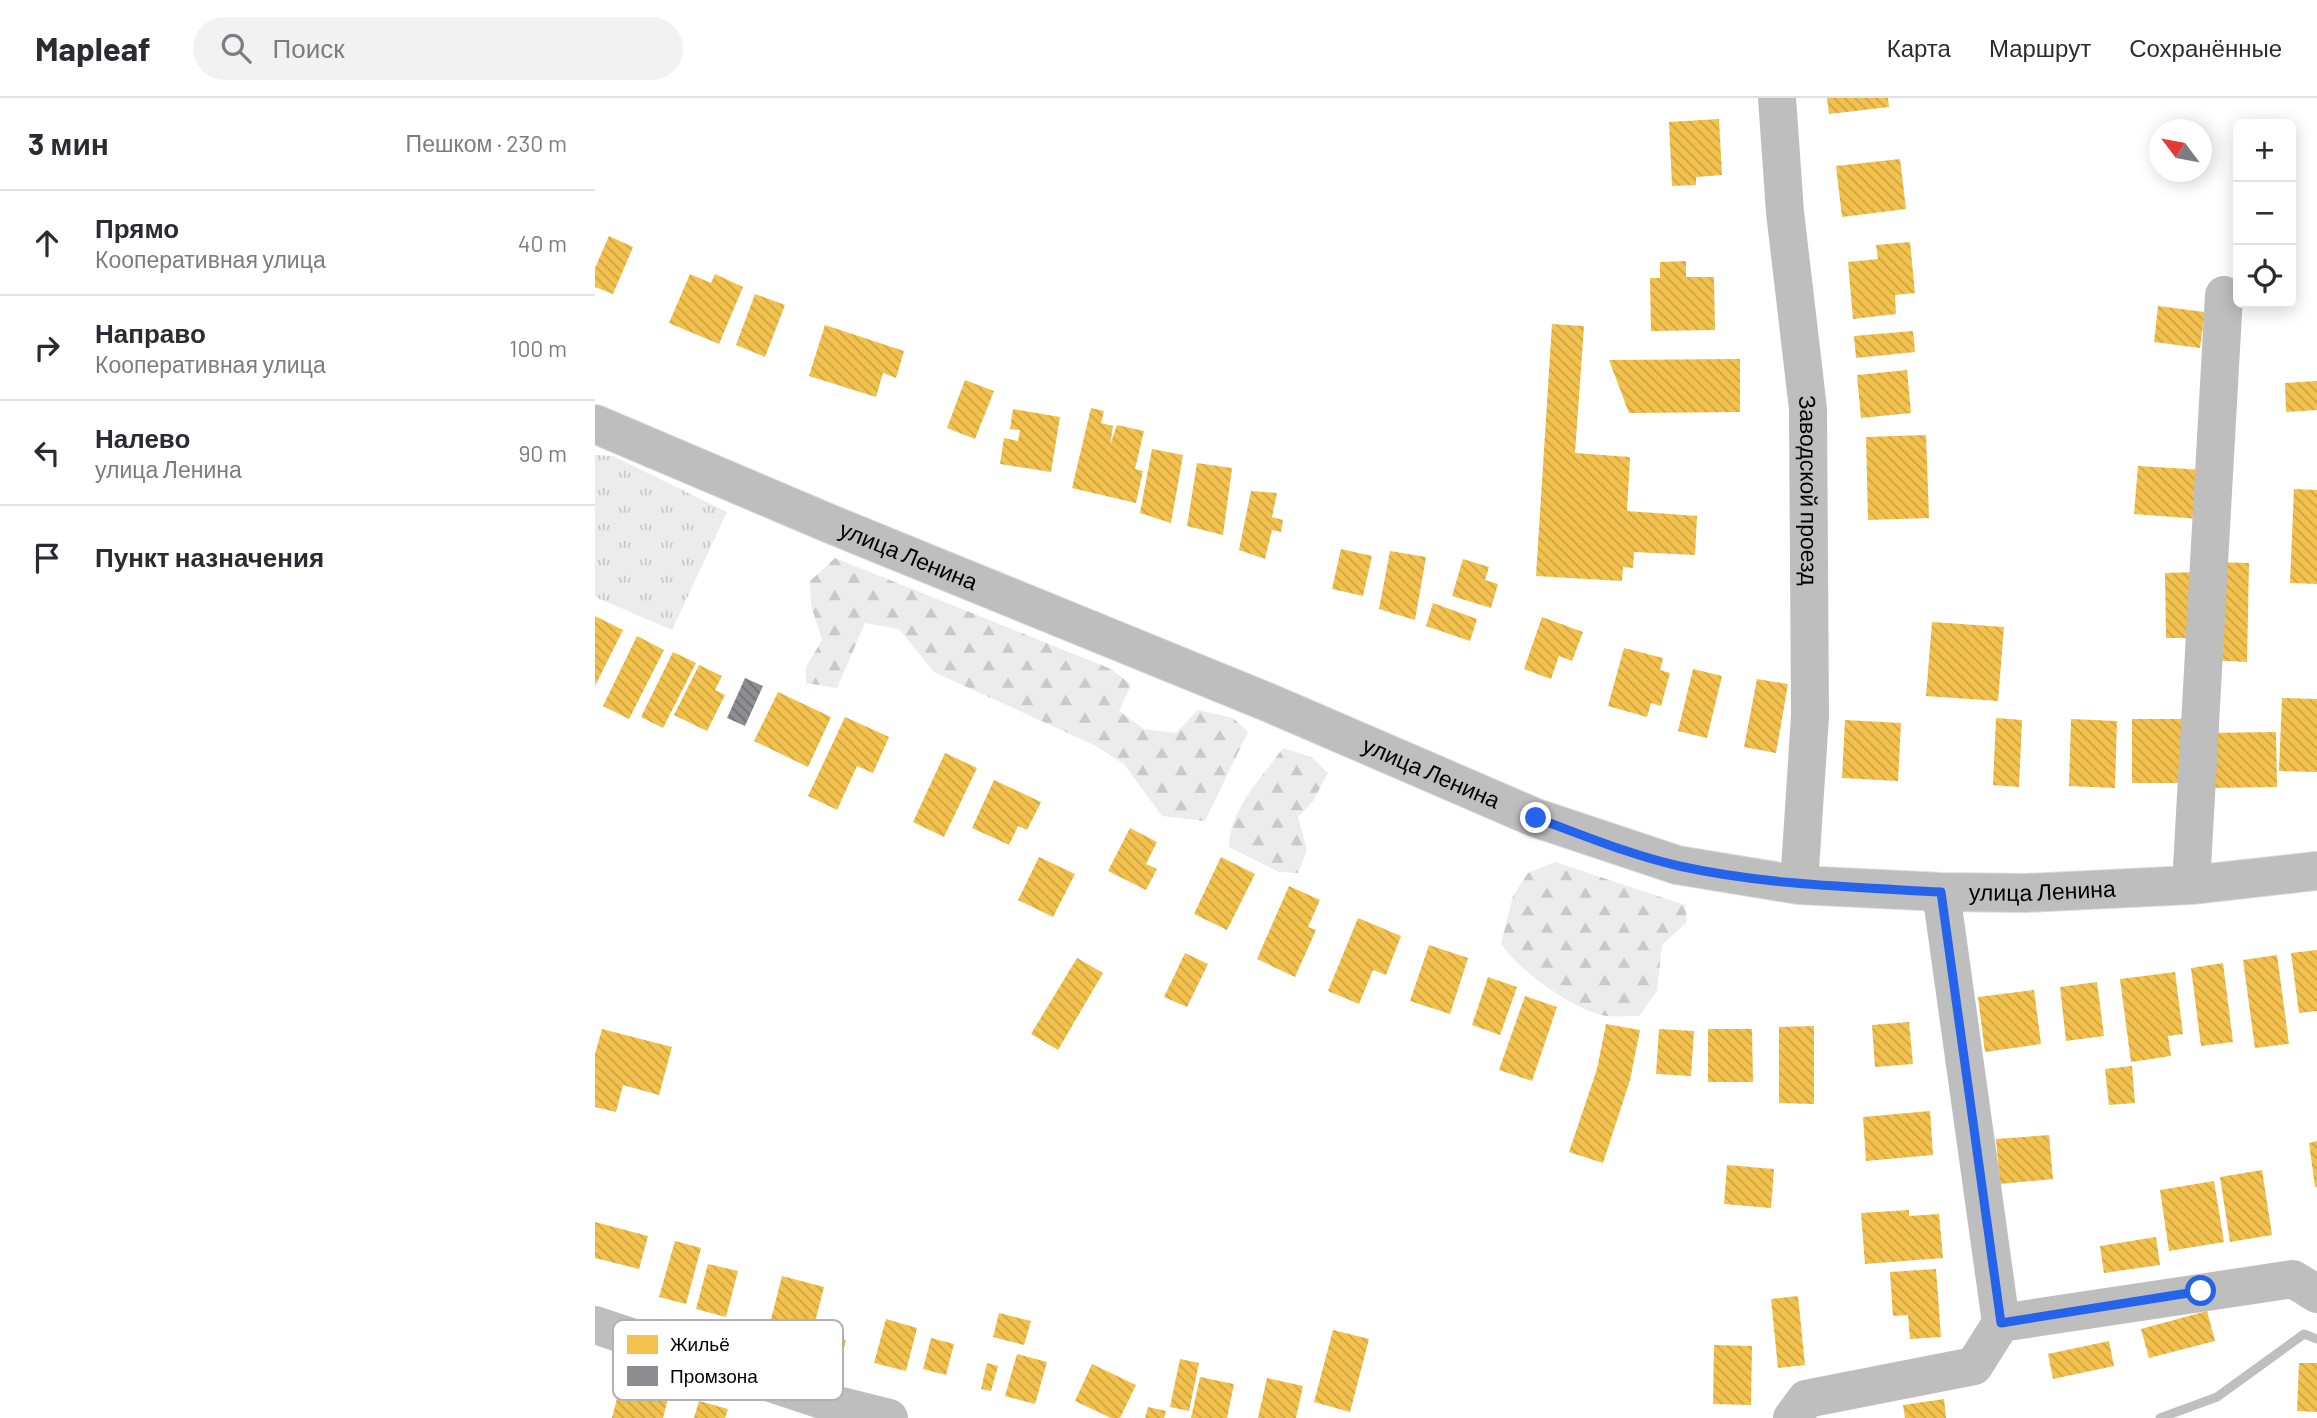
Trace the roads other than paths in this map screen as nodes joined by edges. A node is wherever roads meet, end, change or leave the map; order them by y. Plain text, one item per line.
1 (1777, 98) edge
2 (2224, 295) dead end
3 (595, 424) edge
4 (2317, 871) edge
5 (2191, 884) junction
6 (1799, 885) junction
7 (1941, 892) junction
8 (2317, 1294) edge
9 (2001, 1323) junction
10 (595, 1325) edge
11 (613, 1331) edge
12 (822, 1400) edge
13 (889, 1418) edge
14 (1792, 1418) edge

1 - 6 street, Заводской проезд
2 - 5 street
3 - 6 street, улица Ленина
4 - 5 street, улица Ленина
5 - 7 street, улица Ленина
6 - 7 street, улица Ленина
7 - 9 street
8 - 9 street
9 - 14 street
10 - 11 street
12 - 13 street

